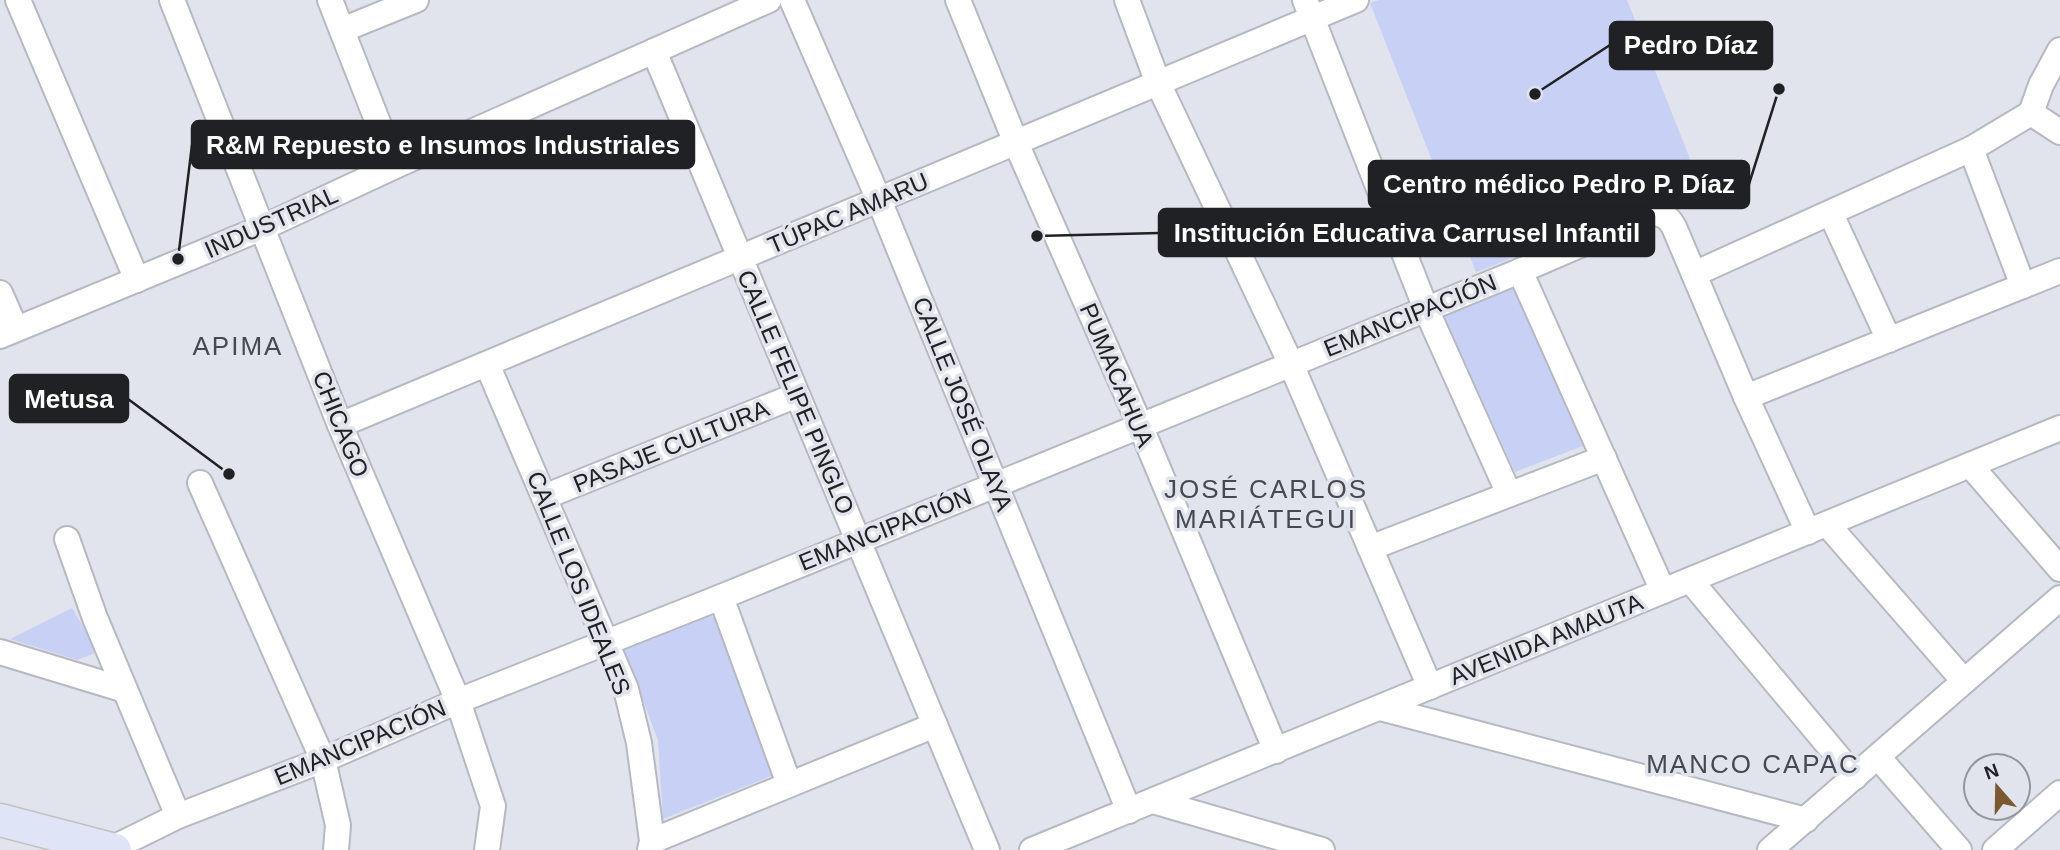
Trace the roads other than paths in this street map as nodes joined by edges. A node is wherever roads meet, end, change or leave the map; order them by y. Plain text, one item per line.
1 (173, 0) edge
2 (330, 0) edge
3 (416, 0) edge
4 (768, 0) edge
5 (792, 0) edge
6 (958, 0) edge
7 (1127, 0) edge
8 (1356, 0) edge
9 (15, 3) edge
10 (744, 5) edge
11 (1309, 9) edge
12 (342, 30) junction
13 (2060, 50) edge
14 (653, 51) junction
15 (1158, 83) junction
16 (2031, 113) junction
17 (2060, 132) edge
18 (1016, 143) junction
19 (1971, 149) junction
20 (395, 166) junction
21 (878, 200) junction
22 (1831, 214) junction
23 (262, 228) junction
24 (740, 257) junction
25 (1520, 271) junction
26 (2060, 271) edge
27 (1694, 274) junction
28 (138, 280) junction
29 (2023, 286) junction
30 (0, 293) edge
31 (1426, 309) junction
32 (8, 333) edge
33 (1889, 340) junction
34 (488, 364) junction
35 (1291, 364) junction
36 (797, 395) junction
37 (1746, 397) junction
38 (340, 425) junction
39 (1140, 425) junction
40 (2060, 428) edge
41 (1604, 458) junction
42 (1970, 465) junction
43 (200, 483) dead end
44 (996, 484) junction
45 (1508, 494) junction
46 (544, 497) junction
47 (1818, 528) junction
48 (67, 539) dead end
49 (858, 540) junction
50 (1370, 548) junction
51 (2060, 569) edge
52 (1690, 580) junction
53 (1664, 591) junction
54 (721, 597) junction
55 (2060, 598) edge
56 (606, 643) junction
57 (0, 652) edge
58 (1964, 681) junction
59 (1430, 687) junction
60 (125, 690) junction
61 (458, 701) junction
62 (1380, 708) junction
63 (935, 725) junction
64 (1276, 751) junction
65 (1878, 757) junction
66 (323, 760) junction
67 (1855, 777) junction
68 (789, 784) junction
69 (2060, 793) edge
70 (1153, 801) junction
71 (1129, 811) junction
72 (178, 816) junction
73 (0, 820) edge
74 (1806, 820) junction
75 (651, 845) edge
76 (113, 849) edge
77 (337, 850) edge
78 (487, 850) edge
79 (987, 850) edge
80 (1032, 850) edge
81 (1322, 850) edge
82 (1770, 850) edge
83 (1959, 850) edge
84 (1995, 850) edge

1 - 23 street, CHICAGO
2 - 12 street
3 - 12 street
4 - 10 street, INDUSTRIAL
5 - 21 street, CALLE JOSÉ OLAYA
6 - 18 street, PUMACAHUA
7 - 15 street
8 - 11 street, TÚPAC AMARU
9 - 28 street
10 - 14 street, INDUSTRIAL
11 - 15 street, TÚPAC AMARU
11 - 31 street
12 - 20 street
13 - 16 street
14 - 20 street, INDUSTRIAL
14 - 24 street, CALLE FELIPE PINGLO
15 - 18 street, TÚPAC AMARU
15 - 35 street
16 - 17 street
16 - 19 street
18 - 21 street, TÚPAC AMARU
18 - 39 street, PUMACAHUA
19 - 22 street
19 - 29 street
20 - 23 street, INDUSTRIAL
21 - 24 street, TÚPAC AMARU
21 - 44 street, CALLE JOSÉ OLAYA
22 - 27 street
22 - 33 street
23 - 28 street, INDUSTRIAL
23 - 38 street, CHICAGO
24 - 34 street, TÚPAC AMARU
24 - 36 street, CALLE FELIPE PINGLO
25 - 27 street, EMANCIPACIÓN
25 - 31 street, EMANCIPACIÓN
25 - 41 street
26 - 29 street
27 - 37 street
28 - 32 street, INDUSTRIAL
29 - 33 street
30 - 32 street
31 - 35 street, EMANCIPACIÓN
31 - 45 street
33 - 37 street
34 - 38 street, TÚPAC AMARU
34 - 46 street, CALLE LOS IDEALES
35 - 39 street, EMANCIPACIÓN
35 - 50 street
36 - 46 street, PASAJE CULTURA
36 - 49 street, CALLE FELIPE PINGLO
37 - 47 street
38 - 61 street, CHICAGO
39 - 44 street, EMANCIPACIÓN
39 - 64 street, PUMACAHUA
40 - 42 street, AVENIDA AMAUTA
41 - 45 street
41 - 53 street
42 - 47 street, AVENIDA AMAUTA
42 - 51 street
43 - 66 street
44 - 49 street, EMANCIPACIÓN
44 - 71 street, CALLE JOSÉ OLAYA
45 - 50 street
46 - 56 street, CALLE LOS IDEALES
47 - 52 street, AVENIDA AMAUTA
47 - 58 street
48 - 60 street
49 - 54 street, EMANCIPACIÓN
49 - 63 street, CALLE FELIPE PINGLO
50 - 59 street
52 - 53 street, AVENIDA AMAUTA
52 - 67 street
53 - 59 street, AVENIDA AMAUTA
54 - 56 street, EMANCIPACIÓN
54 - 68 street
55 - 58 street
56 - 61 street, EMANCIPACIÓN
56 - 75 street, CALLE LOS IDEALES
57 - 60 street
58 - 65 street
59 - 62 street, AVENIDA AMAUTA
60 - 72 street
61 - 66 street, EMANCIPACIÓN
61 - 78 street, CHICAGO
62 - 64 street, AVENIDA AMAUTA
62 - 74 street
63 - 68 street
63 - 79 street, CALLE FELIPE PINGLO
64 - 70 street, AVENIDA AMAUTA
65 - 67 street
65 - 83 street
66 - 72 street, EMANCIPACIÓN
66 - 77 street
67 - 74 street
68 - 75 street
69 - 84 street
70 - 71 street, AVENIDA AMAUTA
70 - 81 street
71 - 80 street, AVENIDA AMAUTA
72 - 76 street, EMANCIPACIÓN
73 - 76 main road
74 - 82 street

